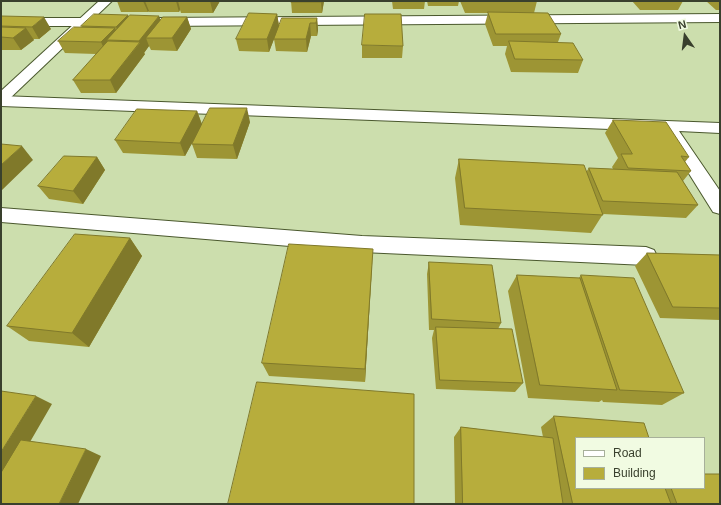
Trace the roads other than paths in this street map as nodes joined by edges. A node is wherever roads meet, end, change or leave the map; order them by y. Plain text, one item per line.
1 (106, 1) edge
2 (699, 5) dead end
3 (717, 20) edge
4 (1, 22) edge
5 (84, 22) junction
6 (116, 22) edge
7 (148, 22) edge
8 (1, 100) edge
9 (668, 126) junction
10 (720, 128) edge
11 (720, 207) edge
12 (1, 215) edge
13 (646, 256) dead end

1 - 5 street
2 - 3 street
3 - 7 street
4 - 5 street
5 - 6 street
5 - 8 street
8 - 9 street
9 - 10 street
9 - 11 street
12 - 13 street

